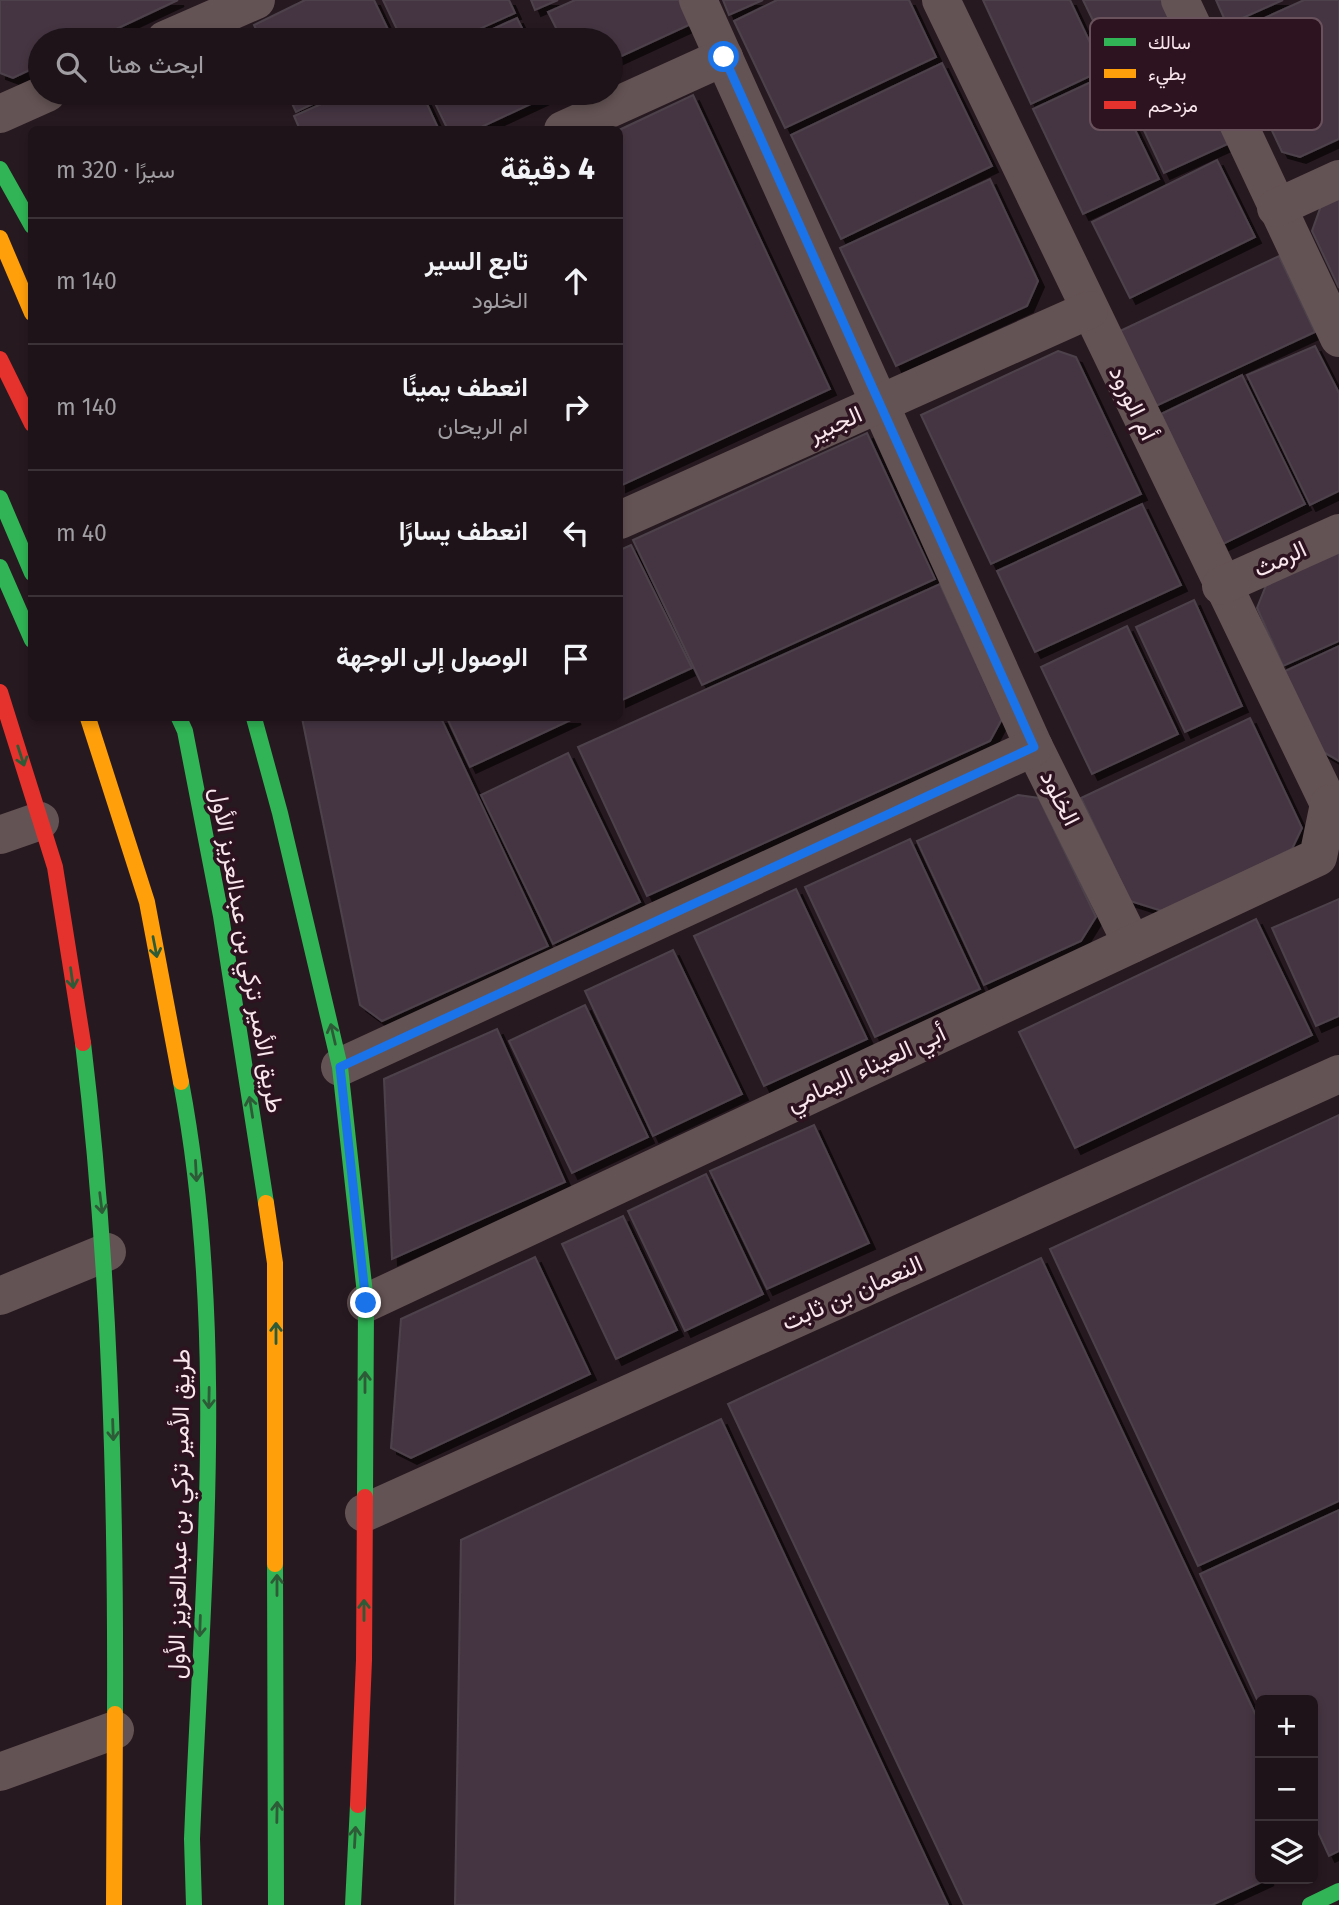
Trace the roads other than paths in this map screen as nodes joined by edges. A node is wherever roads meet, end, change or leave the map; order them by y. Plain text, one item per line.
1 (256, 0) edge
2 (698, 0) edge
3 (941, 0) edge
4 (1180, 0) edge
5 (1188, 18) edge
6 (192, 28) edge
7 (724, 57) junction
8 (28, 101) edge
9 (623, 103) edge
10 (618, 105) edge
11 (0, 114) edge
12 (572, 126) edge
13 (1240, 130) edge
14 (0, 169) edge
15 (1339, 179) edge
16 (1276, 208) junction
17 (28, 219) edge
18 (0, 238) edge
19 (28, 304) edge
20 (1089, 310) junction
21 (1339, 338) edge
22 (0, 359) edge
23 (880, 403) junction
24 (28, 416) edge
25 (0, 498) edge
26 (623, 519) edge
27 (1339, 533) edge
28 (28, 564) edge
29 (0, 567) edge
30 (1221, 586) junction
31 (28, 631) edge
32 (0, 692) edge
33 (89, 721) edge
34 (255, 721) edge
35 (182, 722) edge
36 (1034, 747) junction
37 (87, 767) dead end
38 (1336, 806) edge
39 (40, 821) junction
40 (0, 835) edge
41 (146, 902) junction
42 (1132, 944) junction
43 (340, 1067) junction
44 (1339, 1074) edge
45 (107, 1252) junction
46 (0, 1296) edge
47 (366, 1303) junction
48 (364, 1513) junction
49 (115, 1730) junction
50 (0, 1772) edge
51 (192, 1839) junction
52 (1339, 1891) edge
53 (114, 1905) edge
54 (186, 1905) edge
55 (194, 1905) edge
56 (276, 1905) edge
57 (353, 1905) edge
58 (1310, 1905) edge

1 - 6 street
2 - 7 street, الخلود
3 - 20 street, أم الورود
4 - 5 street
7 - 9 street
7 - 23 street, الخلود
8 - 11 street
10 - 12 street
13 - 16 street
14 - 17 main road
15 - 16 street
16 - 21 street
18 - 19 main road
20 - 23 street, الجبير
20 - 30 street, أم الورود
22 - 24 main road
23 - 26 street, الجبير
23 - 36 street, الخلود
25 - 28 main road
27 - 30 street, الرمث
29 - 31 main road
30 - 38 street, أم الورود
32 -> 39 main road
33 - 41 main road, طريق الأمير تركي بن عبدالعزيز الأول
43 -> 34 main road
56 -> 35 main road, طريق الأمير تركي بن عبدالعزيز الأول
36 - 42 street, الخلود
36 - 43 street
37 - 41 main road
38 - 42 street, أبي العيناء اليمامي
39 - 40 street
39 -> 45 main road
41 -> 51 main road, طريق الأمير تركي بن عبدالعزيز الأول
42 - 47 street, أبي العيناء اليمامي
43 - 47 main road
44 - 48 street, النعمان بن ثابت
45 - 46 street
45 -> 49 main road
48 -> 47 main road
57 -> 48 main road
49 - 50 street
49 - 53 main road
51 - 54 main road
51 - 55 main road, طريق الأمير تركي بن عبدالعزيز الأول
52 - 58 main road

